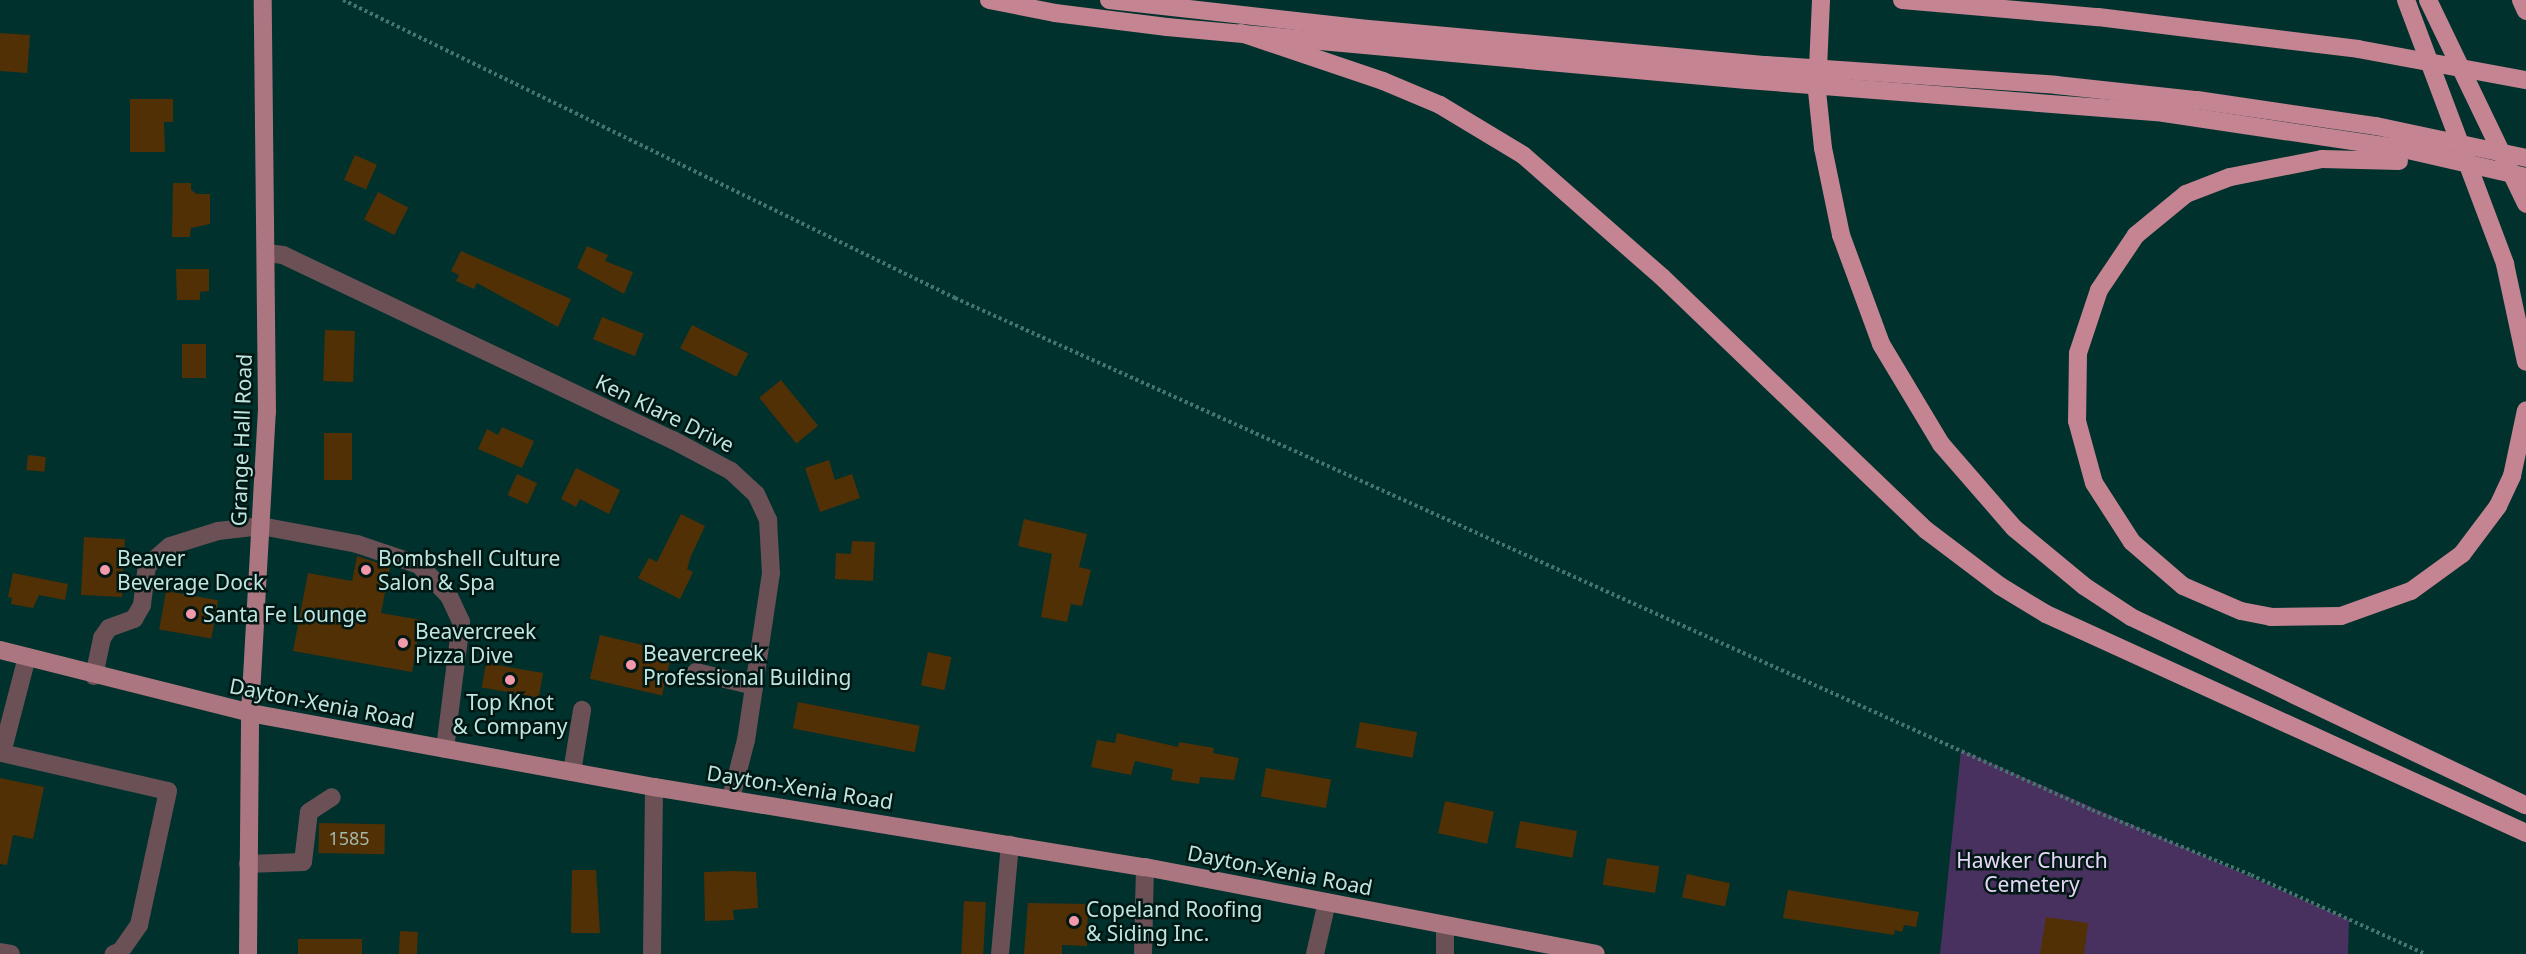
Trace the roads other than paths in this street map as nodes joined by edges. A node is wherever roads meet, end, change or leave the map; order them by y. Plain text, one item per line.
1 (263, 0) edge
2 (989, 0) edge
3 (1109, 0) edge
4 (1821, 0) edge
5 (1902, 0) edge
6 (2406, 0) edge
7 (2428, 0) edge
8 (2521, 0) edge
9 (2526, 11) edge
10 (1241, 33) junction
11 (2358, 49) junction
12 (2526, 71) edge
13 (2526, 80) edge
14 (2399, 154) junction
15 (2526, 158) edge
16 (2526, 177) edge
17 (2526, 181) edge
18 (2526, 204) edge
19 (267, 253) junction
20 (2526, 362) edge
21 (2526, 410) edge
22 (261, 526) junction
23 (0, 650) edge
24 (27, 657) junction
25 (696, 672) dead end
26 (94, 676) junction
27 (754, 686) junction
28 (582, 710) dead end
29 (250, 713) junction
30 (445, 749) junction
31 (1, 753) edge
32 (572, 772) junction
33 (654, 787) junction
34 (332, 797) dead end
35 (731, 798) junction
36 (2526, 805) edge
37 (2526, 833) edge
38 (1010, 844) junction
39 (249, 864) junction
40 (1145, 867) junction
41 (1326, 902) junction
42 (1445, 925) junction
43 (1562, 951) edge
44 (0, 952) edge
45 (245, 953) edge
46 (11, 954) edge
47 (114, 954) edge
48 (652, 954) edge
49 (1000, 954) edge
50 (1143, 954) edge
51 (1315, 954) edge
52 (1445, 954) edge
53 (1594, 954) edge

1 - 19 main road, Grange Hall Road
2 - 10 highway
3 - 15 highway, bridge
4 - 36 highway, bridge
5 - 11 highway
6 - 20 highway
7 - 18 highway
8 - 9 highway
10 - 14 highway
10 - 37 highway
11 - 12 highway, bridge
11 - 13 highway, bridge
14 - 16 highway, bridge
14 - 17 highway
14 - 21 highway
19 - 22 main road, Grange Hall Road
19 - 27 street, Ken Klare Drive
22 - 26 street
22 - 29 main road, Grange Hall Road
22 - 30 street
23 - 24 main road, Dayton-Xenia Road
24 - 26 main road, Dayton-Xenia Road
24 - 31 street
25 - 27 street
26 - 29 main road, Dayton-Xenia Road
27 - 35 street, Ken Klare Drive
28 - 32 street
29 - 30 main road, Dayton-Xenia Road
29 - 39 main road, Grange Hall Road
30 - 32 main road, Dayton-Xenia Road
31 - 47 street
32 - 33 main road, Dayton-Xenia Road
33 - 35 main road, Dayton-Xenia Road
33 - 48 street
34 - 39 street
35 - 38 main road, Dayton-Xenia Road
38 - 40 main road, Dayton-Xenia Road
38 - 49 street
39 - 45 main road, Grange Hall Road
40 - 41 main road, Dayton-Xenia Road
40 - 50 street
41 - 42 main road, Dayton-Xenia Road
41 - 51 street
42 - 43 main road, Dayton-Xenia Road
42 - 52 street
43 - 53 main road, Dayton-Xenia Road
44 - 46 street

